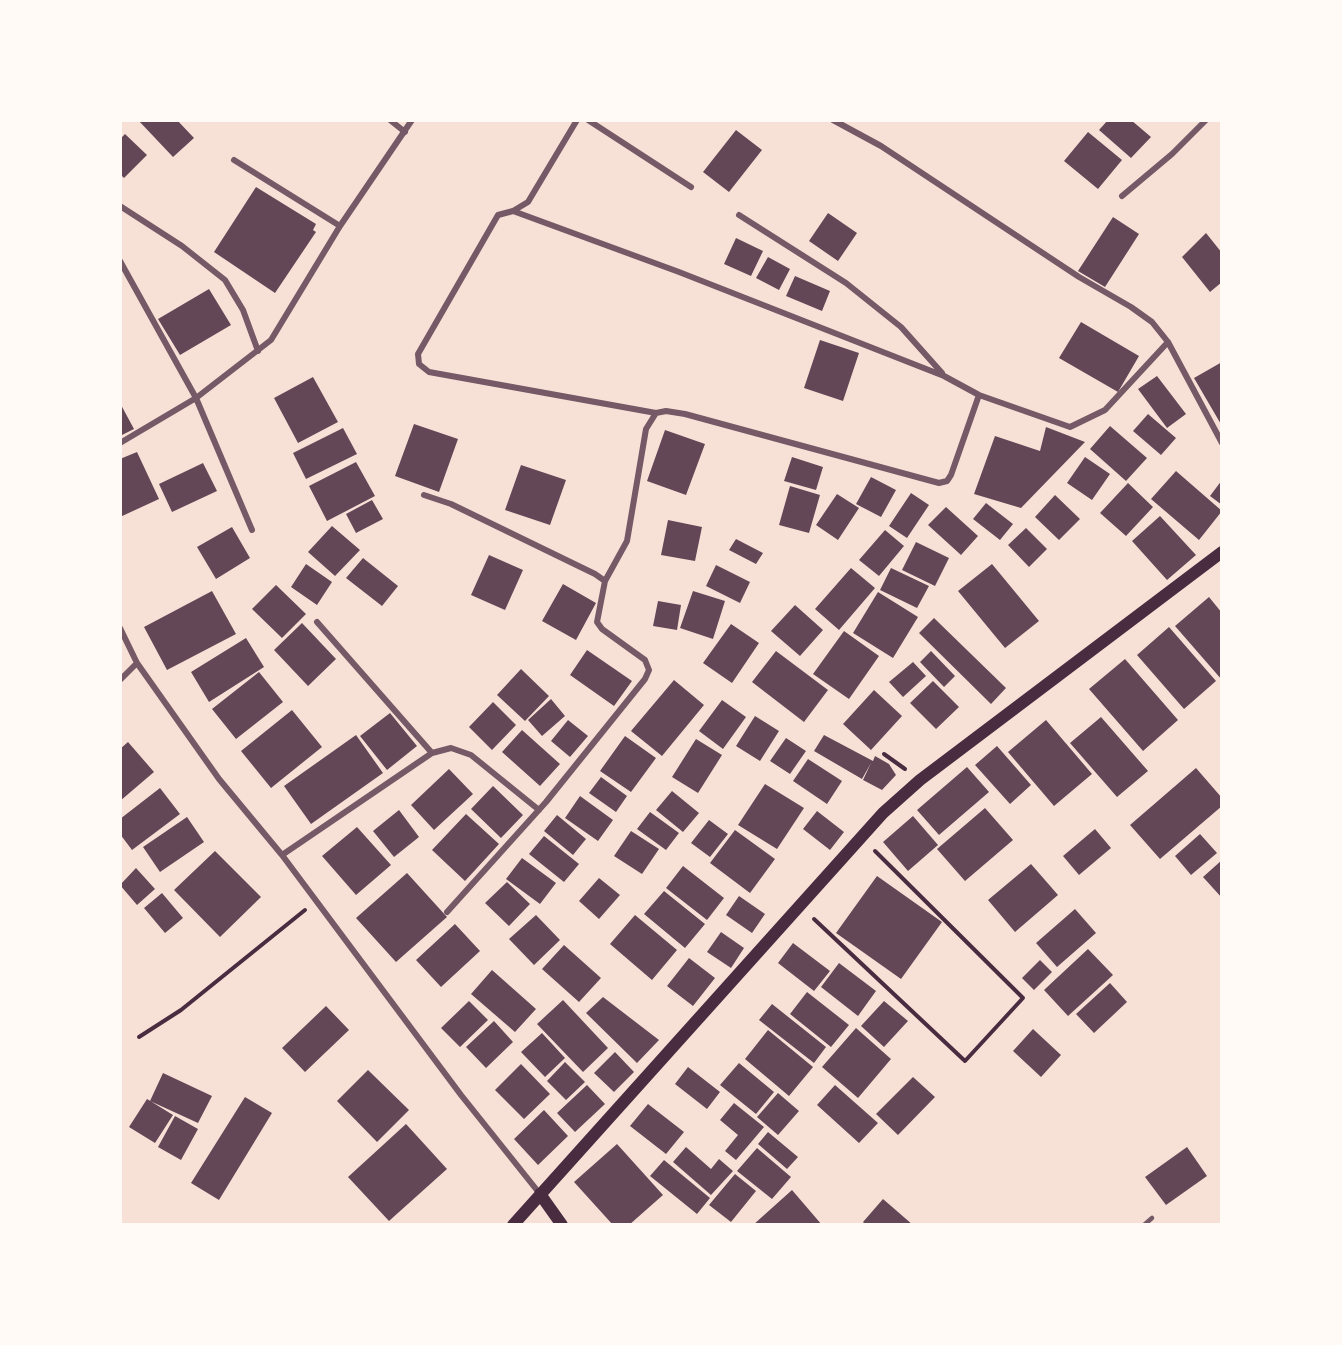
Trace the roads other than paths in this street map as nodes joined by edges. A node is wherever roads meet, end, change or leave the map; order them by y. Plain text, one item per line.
1 (390, 120) edge
2 (412, 120) edge
3 (577, 120) edge
4 (588, 120) edge
5 (833, 120) edge
6 (1206, 120) edge
7 (405, 132) junction
8 (234, 160) dead end
9 (691, 187) dead end
10 (1122, 196) dead end
11 (120, 206) edge
12 (513, 211) junction
13 (739, 215) dead end
14 (340, 226) junction
15 (120, 261) edge
16 (1168, 342) junction
17 (258, 351) junction
18 (944, 376) junction
19 (979, 395) junction
20 (196, 398) junction
21 (656, 414) junction
22 (120, 443) edge
23 (1222, 443) edge
24 (424, 495) dead end
25 (252, 530) dead end
26 (1222, 552) edge
27 (605, 581) junction
28 (318, 622) dead end
29 (120, 628) edge
30 (137, 663) junction
31 (120, 680) edge
32 (432, 753) junction
33 (538, 810) junction
34 (282, 855) junction
35 (447, 912) dead end
36 (540, 1194) junction
37 (1152, 1218) dead end
38 (513, 1225) edge
39 (562, 1225) edge
40 (1144, 1225) edge

1 - 7 street
2 - 7 street
3 - 12 street
4 - 9 street
5 - 16 street
6 - 10 street
7 - 14 street
8 - 14 street
11 - 17 street
12 - 18 street
12 - 21 street
13 - 18 street
14 - 17 street
15 - 20 street
16 - 19 street
16 - 23 street
17 - 20 street
18 - 19 street
19 - 21 street
20 - 22 street
20 - 25 street
21 - 27 street
24 - 27 street
26 - 36 main road
27 - 33 street
28 - 32 street
29 - 30 street
30 - 31 street
30 - 34 street
32 - 33 street
32 - 34 street
33 - 35 street
34 - 36 street
36 - 38 main road
36 - 39 main road
37 - 40 lane

